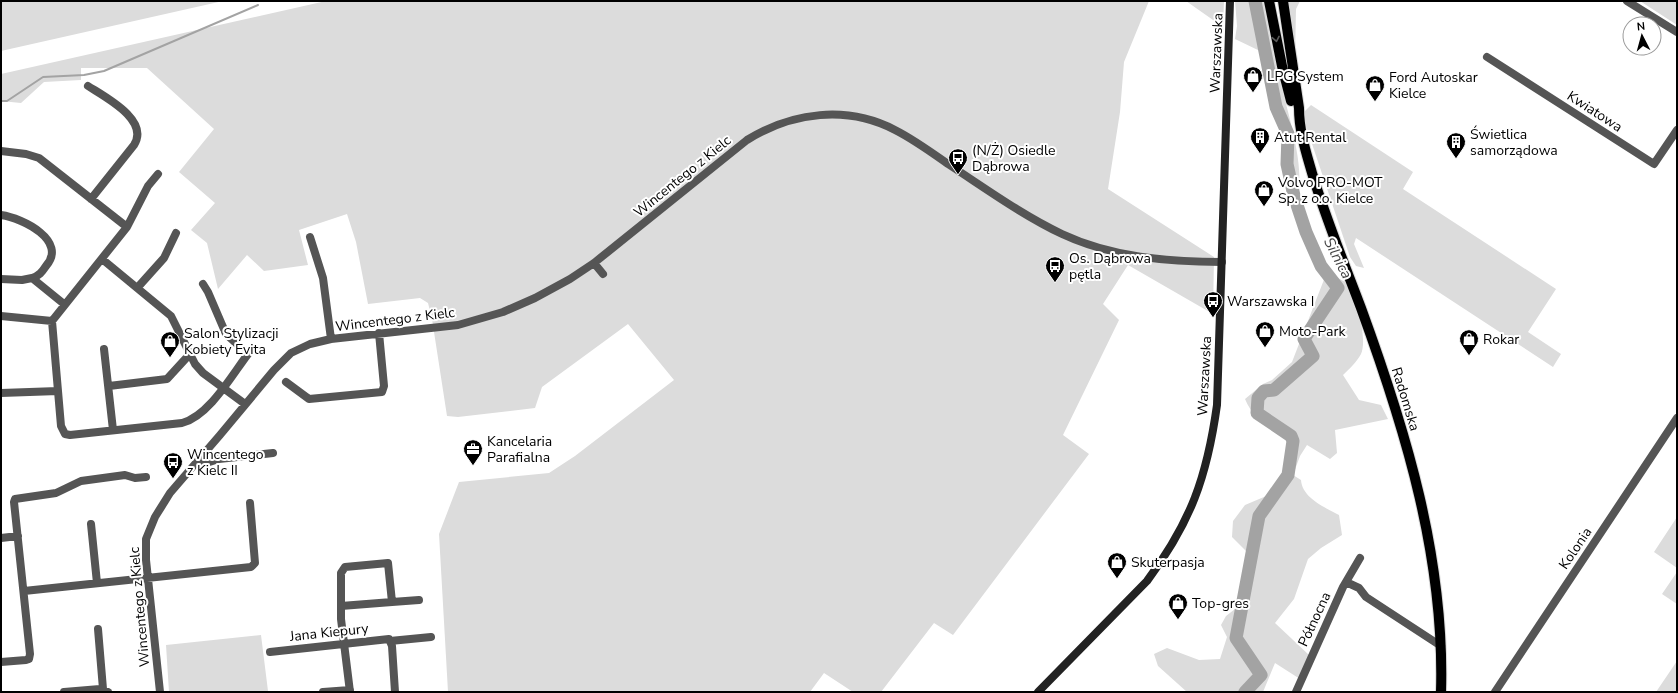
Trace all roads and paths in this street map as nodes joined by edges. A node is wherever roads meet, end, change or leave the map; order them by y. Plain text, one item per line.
1 (1230, 1) edge
2 (1269, 1) edge
3 (1283, 1) edge
4 (1627, 1) edge
5 (1677, 32) edge
6 (1486, 57) dead end
7 (88, 86) dead end
8 (1299, 123) junction
9 (1677, 130) edge
10 (1, 151) edge
11 (158, 174) dead end
12 (91, 199) junction
13 (1, 215) edge
14 (127, 227) junction
15 (176, 233) dead end
16 (310, 238) dead end
17 (102, 259) junction
18 (1222, 262) junction
19 (594, 263) junction
20 (603, 274) dead end
21 (32, 278) junction
22 (1, 279) edge
23 (202, 284) dead end
24 (138, 288) junction
25 (64, 304) junction
26 (1, 316) edge
27 (52, 321) junction
28 (379, 333) junction
29 (331, 339) junction
30 (104, 349) dead end
31 (189, 354) junction
32 (286, 382) dead end
33 (108, 386) junction
34 (223, 388) junction
35 (58, 391) junction
36 (1, 393) edge
37 (245, 404) junction
38 (1677, 418) edge
39 (113, 430) junction
40 (273, 453) dead end
41 (197, 463) junction
42 (146, 477) dead end
43 (250, 503) dead end
44 (91, 524) dead end
45 (18, 536) junction
46 (1, 538) edge
47 (1360, 558) dead end
48 (148, 578) junction
49 (1346, 582) junction
50 (97, 583) junction
51 (24, 591) junction
52 (419, 600) dead end
53 (392, 602) junction
54 (341, 606) junction
55 (98, 629) dead end
56 (431, 637) dead end
57 (390, 640) junction
58 (344, 644) junction
59 (1441, 646) junction
60 (270, 652) dead end
61 (1, 662) edge
62 (106, 690) edge
63 (350, 691) edge
64 (64, 692) edge
65 (160, 692) edge
66 (322, 692) edge
67 (394, 692) edge
68 (1038, 692) edge
69 (1296, 692) edge
70 (1441, 692) edge
71 (1495, 692) edge

1 - 18 street, Warszawska
2 -> 8 main road, Radomska
3 - 8 main road, Radomska
4 - 5 street
6 - 9 street, Kwiatowa
7 - 12 street
8 - 59 main road, Radomska
10 - 12 street
11 - 14 street
12 - 14 street
13 - 21 street
14 - 17 street
15 - 24 street
16 - 29 street
17 - 24 street
17 - 25 street
18 - 19 street, Wincentego z Kielc
18 - 68 street, Warszawska
19 - 20 street
19 - 28 street, Wincentego z Kielc
21 - 22 street
21 - 25 street
23 - 34 street
24 - 31 street
25 - 27 street
26 - 27 street
27 - 35 street
28 - 29 street, Wincentego z Kielc
28 - 32 street
29 - 37 street, Wincentego z Kielc
30 - 33 street
31 - 33 street
31 - 34 street
33 - 39 street
34 - 37 street
34 - 39 street
35 - 36 street
35 - 39 street
37 - 41 street, Wincentego z Kielc
38 - 71 street, Kolonia
40 - 41 street
41 - 48 street, Wincentego z Kielc
42 - 45 street
43 - 48 street
44 - 50 street
45 - 46 street
45 - 51 street
47 - 49 street, Północna
48 - 50 street
48 - 65 street, Wincentego z Kielc
49 - 59 street
49 - 69 street, Północna
50 - 51 street
51 - 61 street
52 - 53 street
53 - 54 street
53 - 54 street
54 - 58 street
55 - 62 street
56 - 57 street, Jana Kiepury
57 - 58 street, Jana Kiepury
57 - 67 street
58 - 60 street, Jana Kiepury
58 - 63 street
59 - 70 main road, Radomska
62 - 64 street
63 - 66 street

